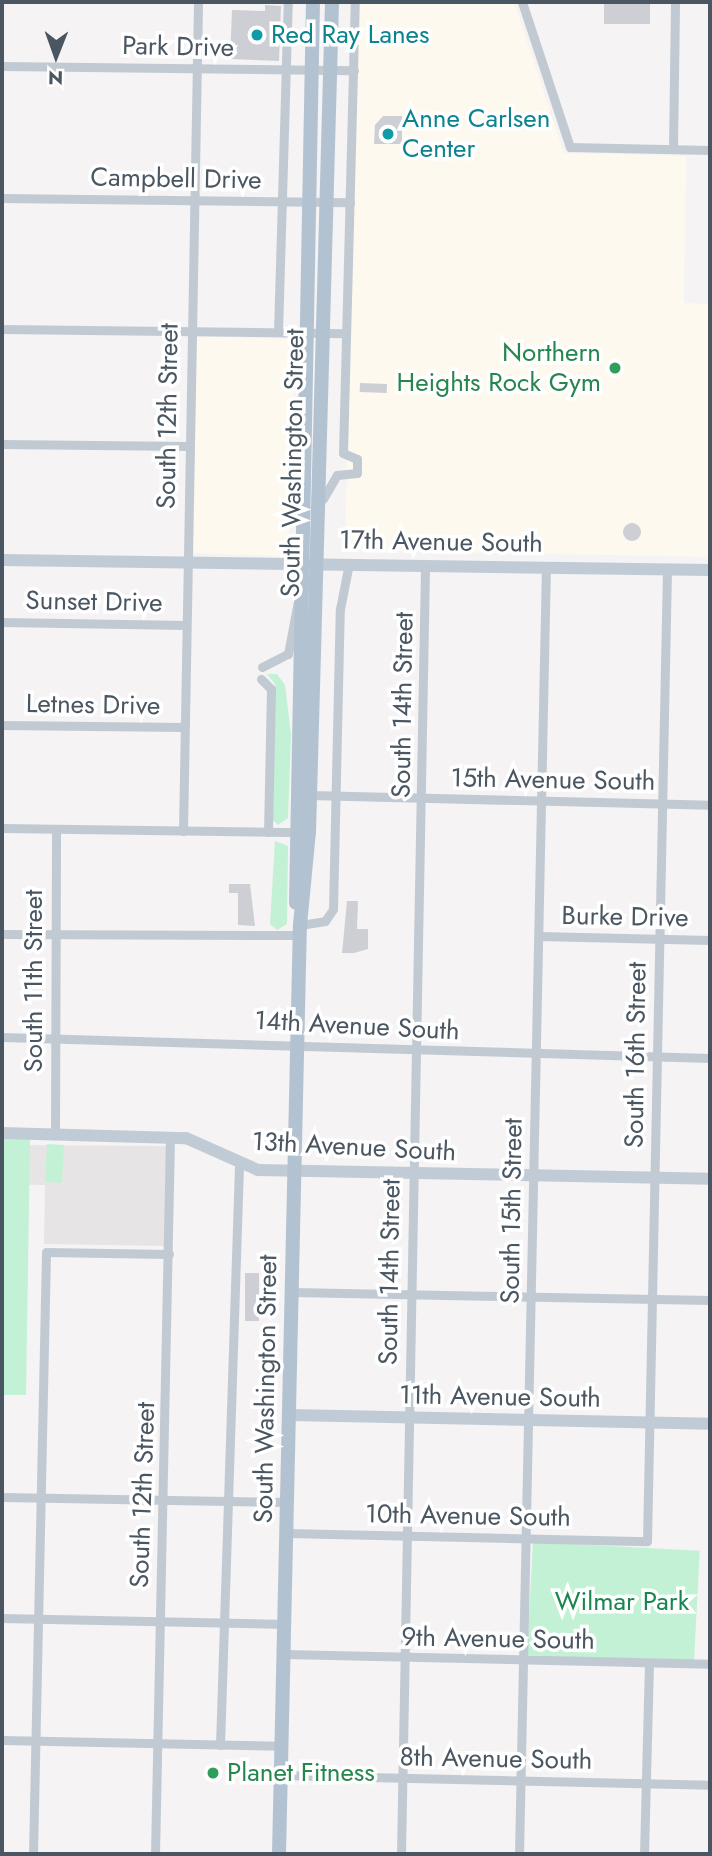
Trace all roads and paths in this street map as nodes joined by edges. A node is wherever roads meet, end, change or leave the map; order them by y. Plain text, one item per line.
1 (198, 2) edge
2 (288, 2) edge
3 (313, 2) edge
4 (332, 2) edge
5 (355, 2) edge
6 (522, 2) edge
7 (675, 2) edge
8 (2, 66) edge
9 (196, 69) junction
10 (286, 69) junction
11 (311, 69) junction
12 (329, 70) junction
13 (354, 70) junction
14 (673, 149) junction
15 (710, 150) edge
16 (2, 198) edge
17 (193, 200) junction
18 (282, 201) junction
19 (307, 201) junction
20 (325, 202) junction
21 (350, 202) junction
22 (2, 329) edge
23 (191, 332) junction
24 (278, 332) junction
25 (305, 333) junction
26 (321, 333) junction
27 (346, 333) junction
28 (2, 444) edge
29 (188, 446) junction
30 (316, 534) junction
31 (2, 560) edge
32 (187, 562) junction
33 (298, 562) junction
34 (315, 563) junction
35 (349, 563) junction
36 (425, 565) junction
37 (546, 568) junction
38 (667, 569) junction
39 (710, 570) edge
40 (298, 601) junction
41 (2, 622) edge
42 (186, 625) junction
43 (262, 667) dead end
44 (261, 679) dead end
45 (2, 724) edge
46 (184, 727) junction
47 (310, 795) junction
48 (336, 795) junction
49 (423, 798) junction
50 (542, 802) junction
51 (663, 804) junction
52 (710, 805) edge
53 (2, 828) edge
54 (57, 829) junction
55 (183, 831) junction
56 (268, 832) junction
57 (294, 832) junction
58 (309, 832) junction
59 (300, 930) junction
60 (2, 934) edge
61 (55, 936) junction
62 (539, 936) junction
63 (660, 939) junction
64 (710, 940) edge
65 (2, 1037) edge
66 (55, 1038) junction
67 (298, 1047) junction
68 (416, 1052) junction
69 (536, 1055) junction
70 (657, 1057) junction
71 (710, 1058) edge
72 (2, 1133) edge
73 (55, 1134) junction
74 (170, 1136) junction
75 (239, 1165) junction
76 (294, 1171) junction
77 (413, 1173) junction
78 (535, 1175) junction
79 (655, 1178) junction
80 (710, 1179) edge
81 (169, 1254) junction
82 (292, 1292) junction
83 (411, 1294) junction
84 (531, 1297) junction
85 (653, 1298) junction
86 (710, 1300) edge
87 (290, 1415) junction
88 (408, 1418) junction
89 (529, 1420) junction
90 (651, 1423) junction
91 (710, 1424) edge
92 (2, 1497) edge
93 (41, 1497) junction
94 (225, 1501) junction
95 (164, 1502) junction
96 (288, 1502) junction
97 (288, 1534) junction
98 (406, 1536) junction
99 (526, 1538) junction
100 (647, 1541) joint
101 (2, 1618) edge
102 (38, 1619) junction
103 (160, 1622) junction
104 (285, 1623) junction
105 (223, 1624) junction
106 (285, 1654) junction
107 (403, 1658) junction
108 (524, 1660) junction
109 (649, 1663) junction
110 (710, 1664) edge
111 (2, 1740) edge
112 (36, 1740) junction
113 (158, 1743) junction
114 (220, 1745) junction
115 (282, 1746) junction
116 (281, 1775) junction
117 (402, 1778) junction
118 (521, 1781) junction
119 (645, 1784) junction
120 (710, 1785) edge
121 (33, 1854) edge
122 (155, 1854) edge
123 (279, 1854) edge
124 (401, 1854) edge
125 (519, 1854) edge
126 (644, 1854) edge

1 - 9 street, South 12th Street
2 - 10 street
3 - 11 main road, South Washington Street
4 - 12 main road, South Washington Street
5 - 13 street
6 - 14 street
7 - 14 street
8 - 9 street, Park Drive
9 - 10 street, Park Drive
9 - 17 street, South 12th Street
10 - 11 street, Park Drive
10 - 18 street
11 - 12 street, Park Drive
11 - 19 main road, South Washington Street
12 - 13 street, Park Drive
12 - 20 main road, South Washington Street
13 - 21 street
14 - 15 street
16 - 17 street, Campbell Drive
17 - 18 street, Campbell Drive
17 - 23 street, South 12th Street
18 - 19 street, Campbell Drive
18 - 24 street
19 - 20 street, Campbell Drive
19 - 25 main road, South Washington Street
20 - 21 street, Campbell Drive
20 - 26 main road, South Washington Street
21 - 27 street
22 - 23 street
23 - 24 street
23 - 29 street, South 12th Street
24 - 25 street
25 - 26 street
25 - 33 main road, South Washington Street
26 - 27 street
26 - 30 main road, South Washington Street
27 - 30 street
28 - 29 street
29 - 32 street, South 12th Street
30 - 34 main road, South Washington Street
31 - 32 street, 17th Avenue South
32 - 33 street, 17th Avenue South
32 - 42 street, South 12th Street
33 - 34 street, 17th Avenue South
33 - 40 main road, South Washington Street
34 - 35 street, 17th Avenue South
34 - 47 main road, South Washington Street
35 - 36 street, 17th Avenue South
35 - 48 street
36 - 37 street, 17th Avenue South
36 - 49 street, South 14th Street
37 - 38 street, 17th Avenue South
37 - 50 street, South 15th Street
38 - 39 street, 17th Avenue South
38 - 51 street, South 16th Street
40 - 43 street
40 - 57 main road, South Washington Street
41 - 42 street, Sunset Drive
42 - 46 street, South 12th Street
44 - 56 street
45 - 46 street, Letnes Drive
46 - 55 street, South 12th Street
47 - 48 street, 15th Avenue South
47 - 58 main road, South Washington Street
48 - 49 street, 15th Avenue South
48 - 59 street
49 - 50 street, 15th Avenue South
49 - 68 street, South 14th Street
50 - 51 street, 15th Avenue South
50 - 62 street, South 15th Street
51 - 52 street, 15th Avenue South
51 - 63 street, South 16th Street
53 - 54 street
54 - 55 street
54 - 61 street, South 11th Street
55 - 56 street
56 - 57 street
57 - 58 street
57 - 59 main road, South Washington Street
58 - 59 main road, South Washington Street
59 - 61 street
59 - 67 main road, South Washington Street
60 - 61 street
61 - 66 street, South 11th Street
62 - 63 street, Burke Drive
62 - 69 street, South 15th Street
63 - 64 street, Burke Drive
63 - 70 street, South 16th Street
65 - 66 street, 14th Avenue South
66 - 67 street, 14th Avenue South
66 - 73 street, South 11th Street
67 - 68 street, 14th Avenue South
67 - 76 main road, South Washington Street
68 - 69 street, 14th Avenue South
68 - 77 street, South 14th Street
69 - 70 street, 14th Avenue South
69 - 78 street, South 15th Street
70 - 71 street, 14th Avenue South
70 - 79 street, South 16th Street
72 - 73 street, 13th Avenue South
73 - 74 street, 13th Avenue South
74 - 75 street, 13th Avenue South
74 - 81 street, South 12th Street
75 - 76 street, 13th Avenue South
75 - 94 street
76 - 77 street, 13th Avenue South
76 - 82 main road, South Washington Street
77 - 78 street, 13th Avenue South
77 - 83 street, South 14th Street
78 - 79 street, 13th Avenue South
78 - 84 street, South 15th Street
79 - 80 street, 13th Avenue South
79 - 85 street, South 16th Street
81 - 93 street
81 - 95 street, South 12th Street
82 - 83 street
82 - 87 main road, South Washington Street
83 - 84 street
83 - 88 street, South 14th Street
84 - 85 street
84 - 89 street, South 15th Street
85 - 86 street
85 - 90 street, South 16th Street
87 - 88 street, 11th Avenue South
87 - 96 main road, South Washington Street
88 - 89 street, 11th Avenue South
88 - 98 street, South 14th Street
89 - 90 street, 11th Avenue South
89 - 99 street, South 15th Street
90 - 91 street, 11th Avenue South
90 - 100 street, South 16th Street
92 - 93 street
93 - 95 street
93 - 102 street
94 - 95 street
94 - 96 street
94 - 105 street
95 - 103 street, South 12th Street
96 - 97 main road, South Washington Street
97 - 98 street, 10th Avenue South
97 - 104 main road, South Washington Street
98 - 99 street, 10th Avenue South
98 - 107 street, South 14th Street
99 - 100 street, 10th Avenue South
99 - 108 street, South 15th Street
101 - 102 street
102 - 103 street
102 - 112 street
103 - 105 street
103 - 113 street, South 12th Street
104 - 105 street
104 - 106 main road, South Washington Street
105 - 114 street
106 - 107 street, 9th Avenue South
106 - 115 main road, South Washington Street
107 - 108 street, 9th Avenue South
107 - 117 street, South 14th Street
108 - 109 street, 9th Avenue South
108 - 118 street, South 15th Street
109 - 110 street, 9th Avenue South
109 - 119 street
111 - 112 street
112 - 113 street
112 - 121 street
113 - 114 street
113 - 122 street, South 12th Street
114 - 115 street
115 - 116 main road, South Washington Street
116 - 117 street, 8th Avenue South
116 - 123 main road, South Washington Street
117 - 118 street, 8th Avenue South
117 - 124 street, South 14th Street
118 - 119 street, 8th Avenue South
118 - 125 street, South 15th Street
119 - 120 street, 8th Avenue South
119 - 126 street

